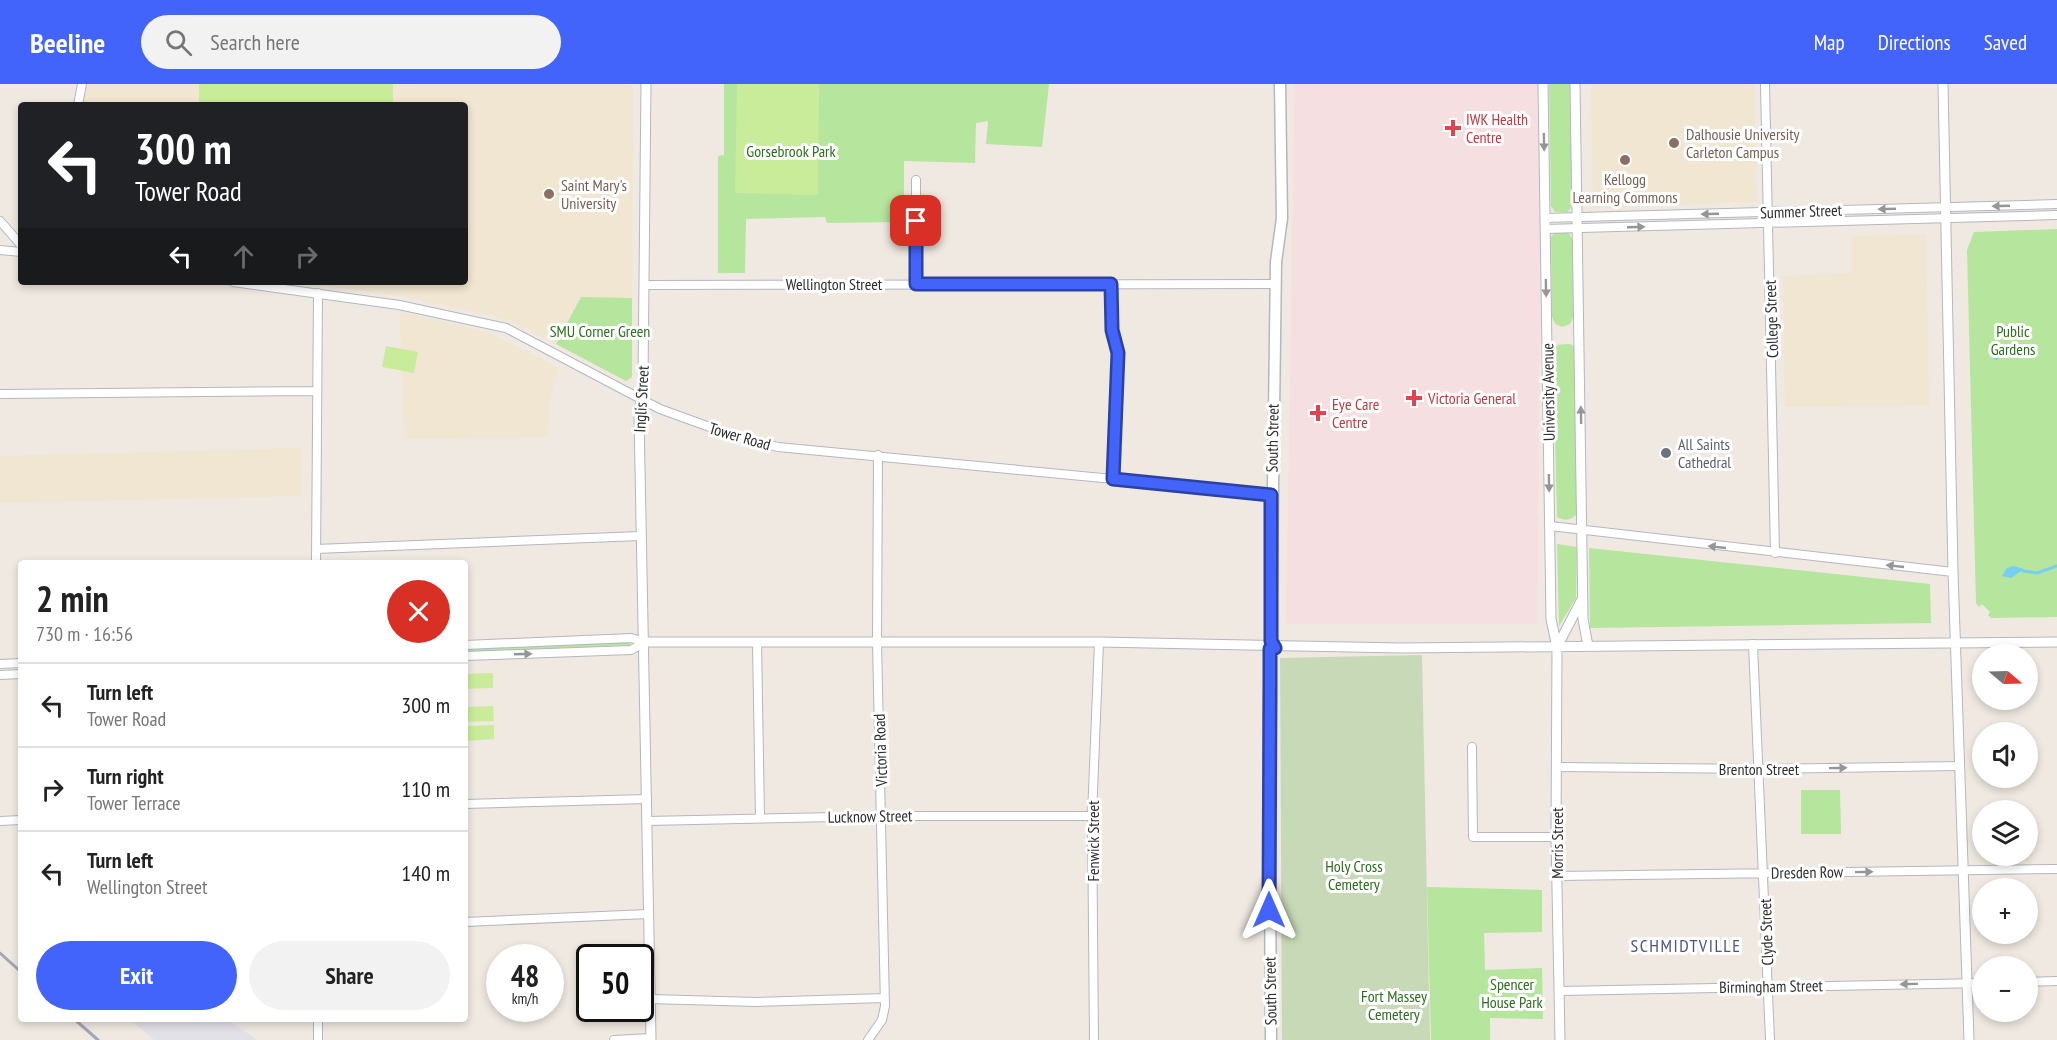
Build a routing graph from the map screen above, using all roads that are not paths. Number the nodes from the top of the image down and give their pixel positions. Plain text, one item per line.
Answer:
1 (82, 84) edge
2 (646, 84) edge
3 (1280, 84) edge
4 (1543, 84) edge
5 (1575, 84) edge
6 (1765, 84) edge
7 (1943, 84) edge
8 (79, 102) edge
9 (916, 180) dead end
10 (2057, 204) edge
11 (1946, 207) junction
12 (1768, 212) junction
13 (2057, 215) edge
14 (1577, 217) junction
15 (1545, 218) junction
16 (1946, 218) junction
17 (0, 221) edge
18 (1768, 223) junction
19 (1578, 228) junction
20 (1545, 229) junction
21 (18, 242) edge
22 (0, 250) edge
23 (18, 252) edge
24 (916, 284) junction
25 (1111, 284) junction
26 (1276, 284) junction
27 (256, 285) edge
28 (645, 285) junction
29 (318, 293) junction
30 (317, 392) junction
31 (0, 394) edge
32 (641, 400) junction
33 (878, 455) junction
34 (1113, 479) junction
35 (1271, 495) junction
36 (1550, 526) junction
37 (1583, 530) junction
38 (640, 536) junction
39 (316, 549) junction
40 (1775, 553) junction
41 (316, 560) edge
42 (1953, 572) junction
43 (1582, 599) junction
44 (645, 642) junction
45 (757, 642) junction
46 (877, 642) junction
47 (1100, 642) junction
48 (1956, 642) junction
49 (2057, 642) edge
50 (1754, 644) junction
51 (468, 645) edge
52 (1557, 646) junction
53 (1588, 646) junction
54 (1275, 648) junction
55 (468, 656) edge
56 (18, 663) edge
57 (0, 664) edge
58 (18, 674) edge
59 (0, 675) edge
60 (1472, 747) dead end
61 (1960, 766) junction
62 (1557, 767) junction
63 (1758, 770) junction
64 (647, 799) junction
65 (468, 804) edge
66 (882, 816) junction
67 (1092, 816) junction
68 (760, 818) junction
69 (18, 820) edge
70 (0, 821) edge
71 (648, 821) junction
72 (1556, 837) junction
73 (2057, 869) edge
74 (1964, 870) junction
75 (1764, 873) junction
76 (1557, 876) junction
77 (648, 914) junction
78 (468, 922) edge
79 (649, 944) edge
80 (2057, 981) edge
81 (2038, 982) edge
82 (1968, 983) junction
83 (1972, 983) edge
84 (1768, 986) junction
85 (1560, 991) junction
86 (885, 998) junction
87 (654, 999) edge
88 (318, 1022) edge
89 (651, 1022) edge
90 (651, 1039) edge
91 (318, 1040) edge
92 (614, 1040) edge
93 (868, 1040) edge
94 (1094, 1040) edge
95 (1271, 1040) edge
96 (1560, 1040) edge
97 (1770, 1040) edge
98 (1969, 1040) edge

1 - 8 street
2 - 28 street, Inglis Street
3 - 26 main road, South Street
4 -> 15 street, University Avenue
5 - 14 street, University Avenue
6 - 12 street, College Street
7 - 11 street
9 - 24 street
10 -> 11 street, Summer Street
11 -> 12 street, Summer Street
11 - 16 street
12 -> 14 street, Summer Street
12 - 18 street, College Street
13 - 16 street, Summer Street
14 - 15 street, Summer Street
14 - 19 street, University Avenue
15 - 20 street, University Avenue
16 - 18 street, Summer Street
16 - 42 street
17 - 21 street
19 -> 18 street, Summer Street
18 - 40 street, College Street
19 - 20 street, Summer Street
37 -> 19 street, University Avenue
20 -> 36 street, University Avenue
22 - 23 street
24 - 25 street, Wellington Street
24 - 28 street, Wellington Street
25 - 26 street, Wellington Street
25 - 34 street
26 - 35 main road, South Street
27 - 29 street, Tower Road
28 - 32 street, Inglis Street
29 - 30 street
29 - 32 street, Tower Road
30 - 31 street
30 - 39 street
32 - 33 street, Tower Road
32 - 38 street, Inglis Street
33 - 34 street, Tower Road
33 - 46 street, Victoria Road
34 - 35 street, Tower Road
35 - 54 main road, South Street
36 - 37 street
36 - 52 street, University Avenue
40 -> 37 street
37 - 43 street, University Avenue
38 - 39 street
38 - 44 street, Inglis Street
39 - 41 street
42 -> 40 street
42 - 48 street
43 - 52 street, University Avenue
43 - 53 street, University Avenue
44 - 45 street
44 - 51 street
55 -> 44 street
44 - 64 street, Inglis Street
45 - 46 street
45 - 68 street
46 - 47 street
46 - 66 street, Victoria Road
47 - 54 street
47 - 67 street, Fenwick Street
48 - 49 street
48 - 50 street
48 - 61 street
50 - 53 street
50 - 63 street, Clyde Street
52 - 53 street
52 - 54 street
52 - 62 street, Morris Street
54 - 95 main road, South Street
56 - 57 street
58 - 59 street
60 - 72 street
63 -> 61 street, Brenton Street
61 - 74 street
62 - 63 street, Brenton Street
62 - 72 street, Morris Street
63 - 75 street, Clyde Street
64 - 65 street
64 - 71 street, Inglis Street
66 - 67 street, Lucknow Street
66 - 68 street, Lucknow Street
66 - 86 street, Victoria Road
67 - 94 street, Fenwick Street
68 - 71 street, Lucknow Street
69 - 70 street
71 - 77 street, Inglis Street
72 - 76 street, Morris Street
73 - 74 street, Dresden Row
75 -> 74 street, Dresden Row
74 - 82 street
75 - 76 street, Dresden Row
75 - 84 street, Clyde Street
76 - 85 street, Morris Street
77 - 78 street
77 - 79 street, Inglis Street
80 - 81 street
82 - 83 street, Birmingham Street
82 -> 84 street, Birmingham Street
82 - 98 street
84 - 85 street, Birmingham Street
84 - 97 street, Clyde Street
85 - 96 street, Morris Street
86 - 87 street
86 - 93 street, Victoria Road
88 - 91 street
89 - 90 street, Inglis Street
90 - 92 street

